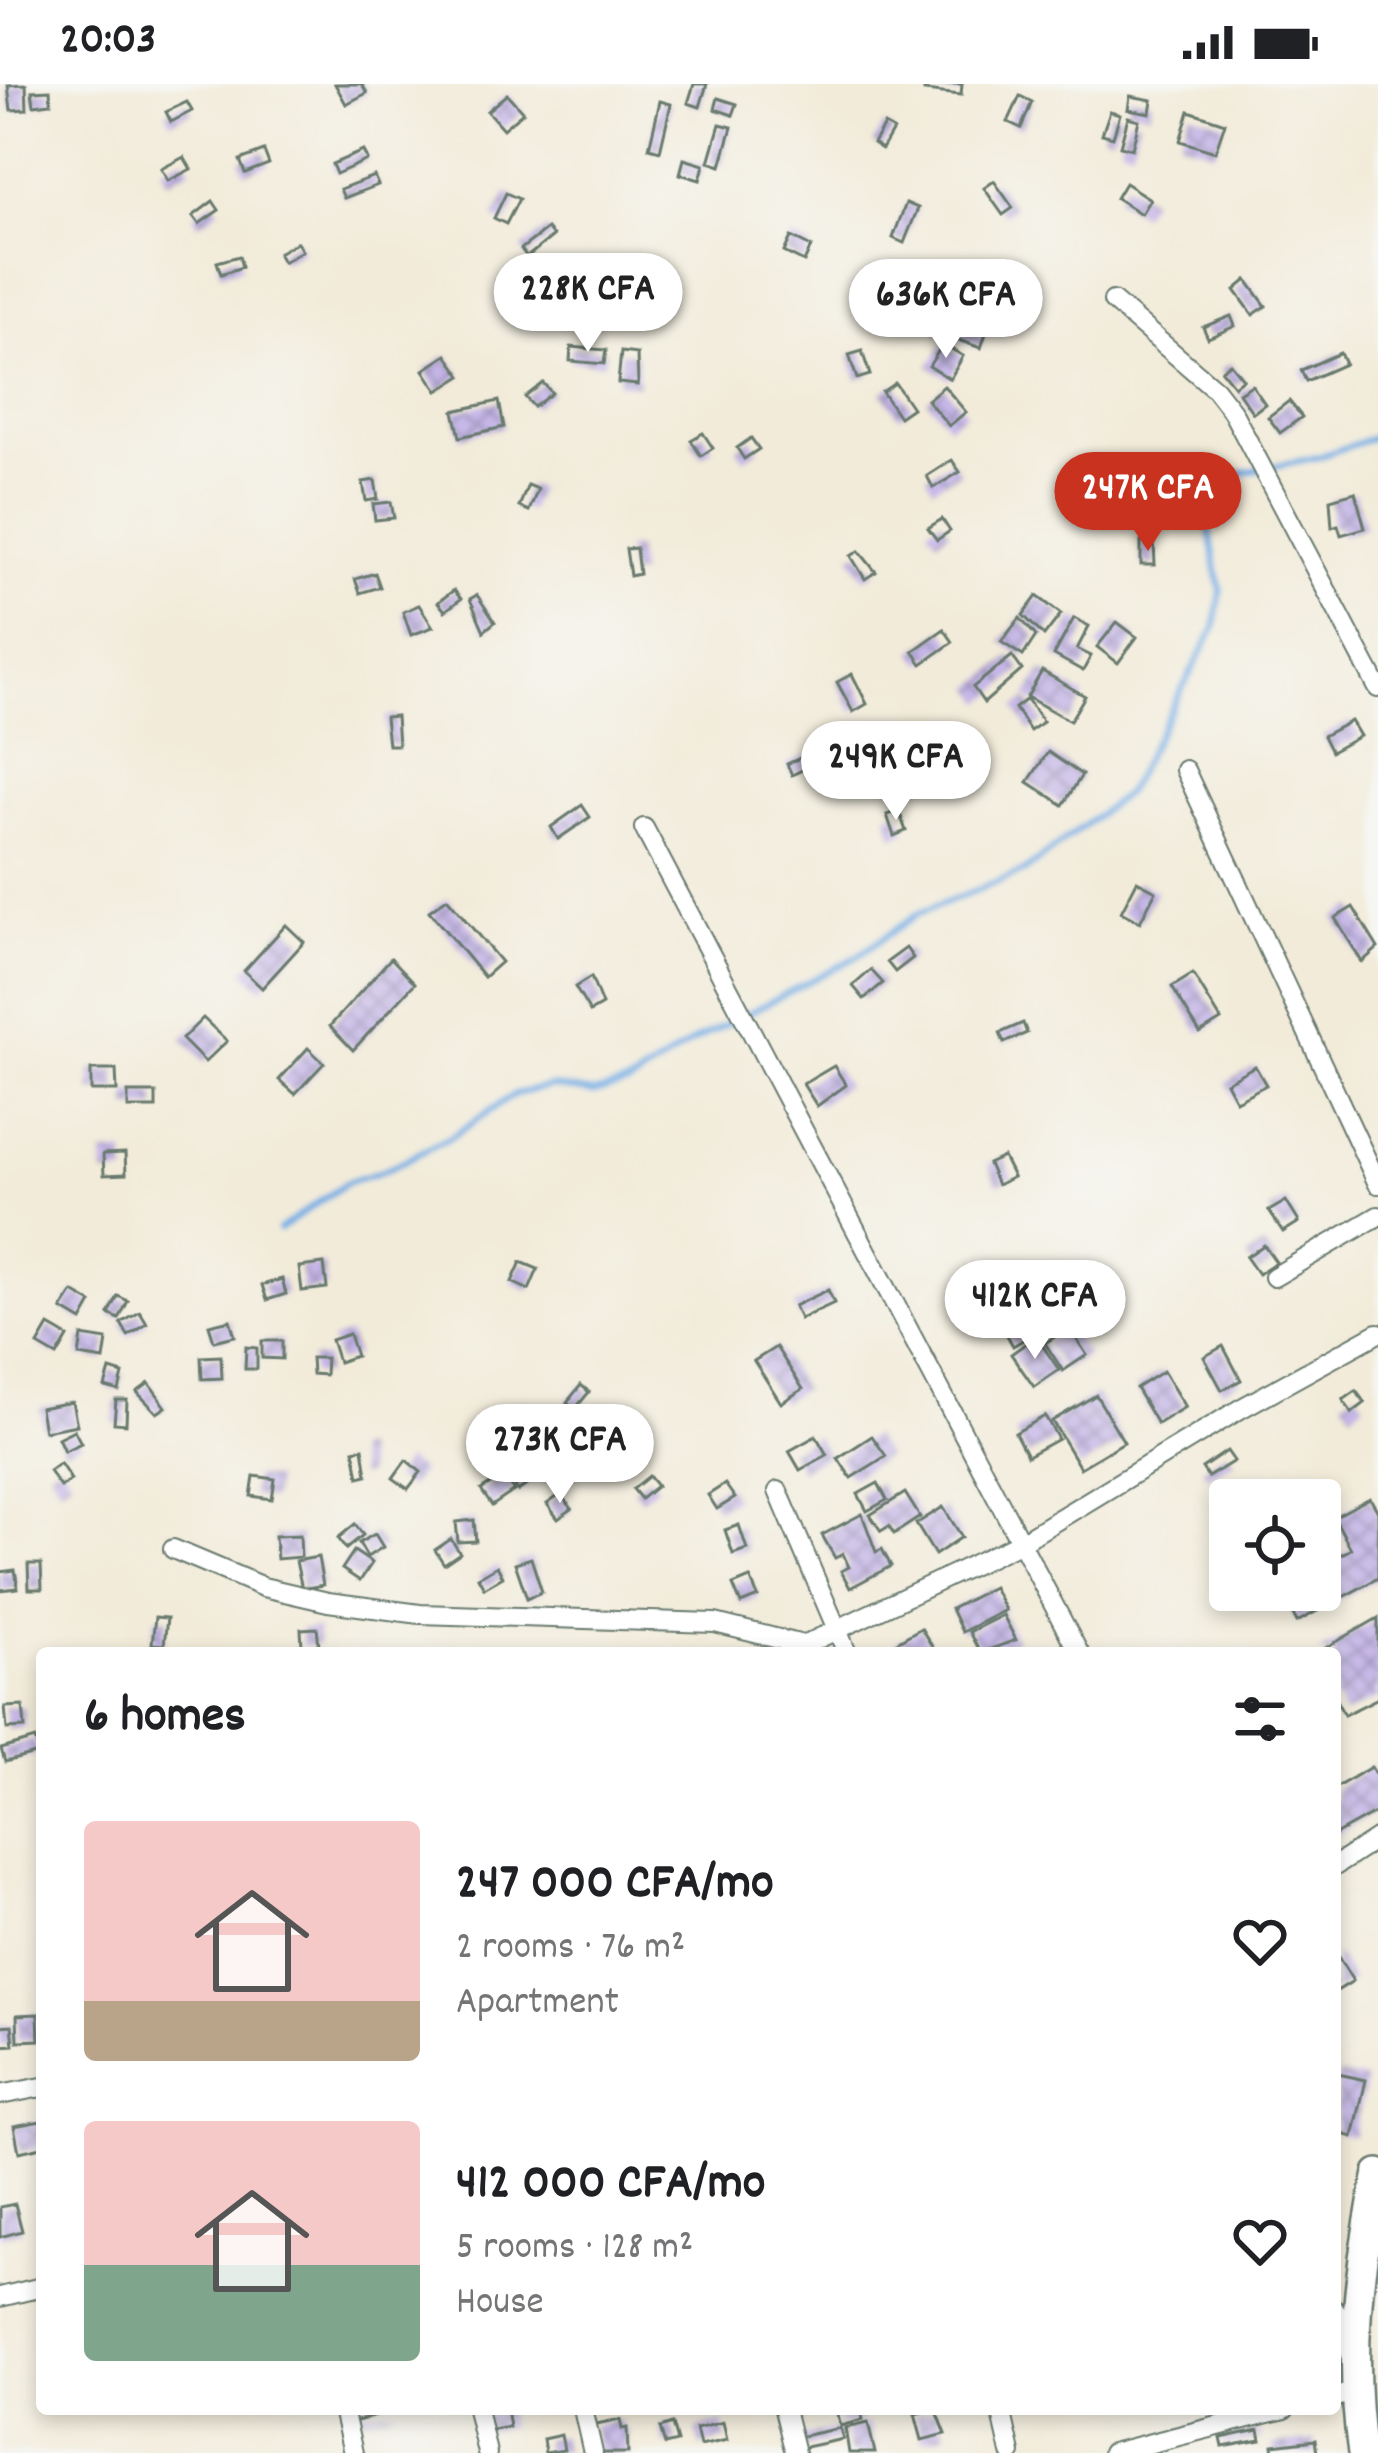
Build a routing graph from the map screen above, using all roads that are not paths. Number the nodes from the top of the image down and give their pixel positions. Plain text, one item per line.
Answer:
1 (1114, 301) dead end
2 (1378, 688) edge
3 (1186, 770) dead end
4 (644, 828) dead end
5 (1378, 1184) edge
6 (1378, 1216) edge
7 (1274, 1277) dead end
8 (1378, 1333) edge
9 (778, 1491) dead end
10 (1022, 1542) junction
11 (173, 1549) dead end
12 (837, 1630) junction
13 (790, 1647) edge
14 (800, 1647) edge
15 (845, 1647) edge
16 (1076, 1647) edge
17 (1378, 1838) edge
18 (1341, 1862) edge
19 (36, 2088) edge
20 (0, 2095) edge
21 (1378, 2173) edge
22 (36, 2288) edge
23 (0, 2297) edge
24 (1341, 2330) edge
25 (1354, 2376) edge
26 (344, 2415) edge
27 (478, 2415) edge
28 (584, 2415) edge
29 (786, 2415) edge
30 (1002, 2415) edge
31 (1268, 2415) edge
32 (1189, 2443) edge
33 (352, 2453) edge
34 (487, 2453) edge
35 (593, 2453) edge
36 (795, 2453) edge
37 (1011, 2453) edge
38 (1112, 2453) edge
39 (1362, 2453) edge

1 - 2 street
3 - 5 street
4 - 10 street
6 - 7 street
8 - 10 street
9 - 12 street
10 - 12 street
10 - 16 street
11 - 13 street
12 - 14 street
12 - 15 street
17 - 18 street
19 - 20 street
21 - 25 street
22 - 23 street
24 - 25 street
25 - 39 street
26 - 33 street
27 - 34 street
28 - 35 street
29 - 36 street
30 - 37 street
31 - 32 street
32 - 38 street

